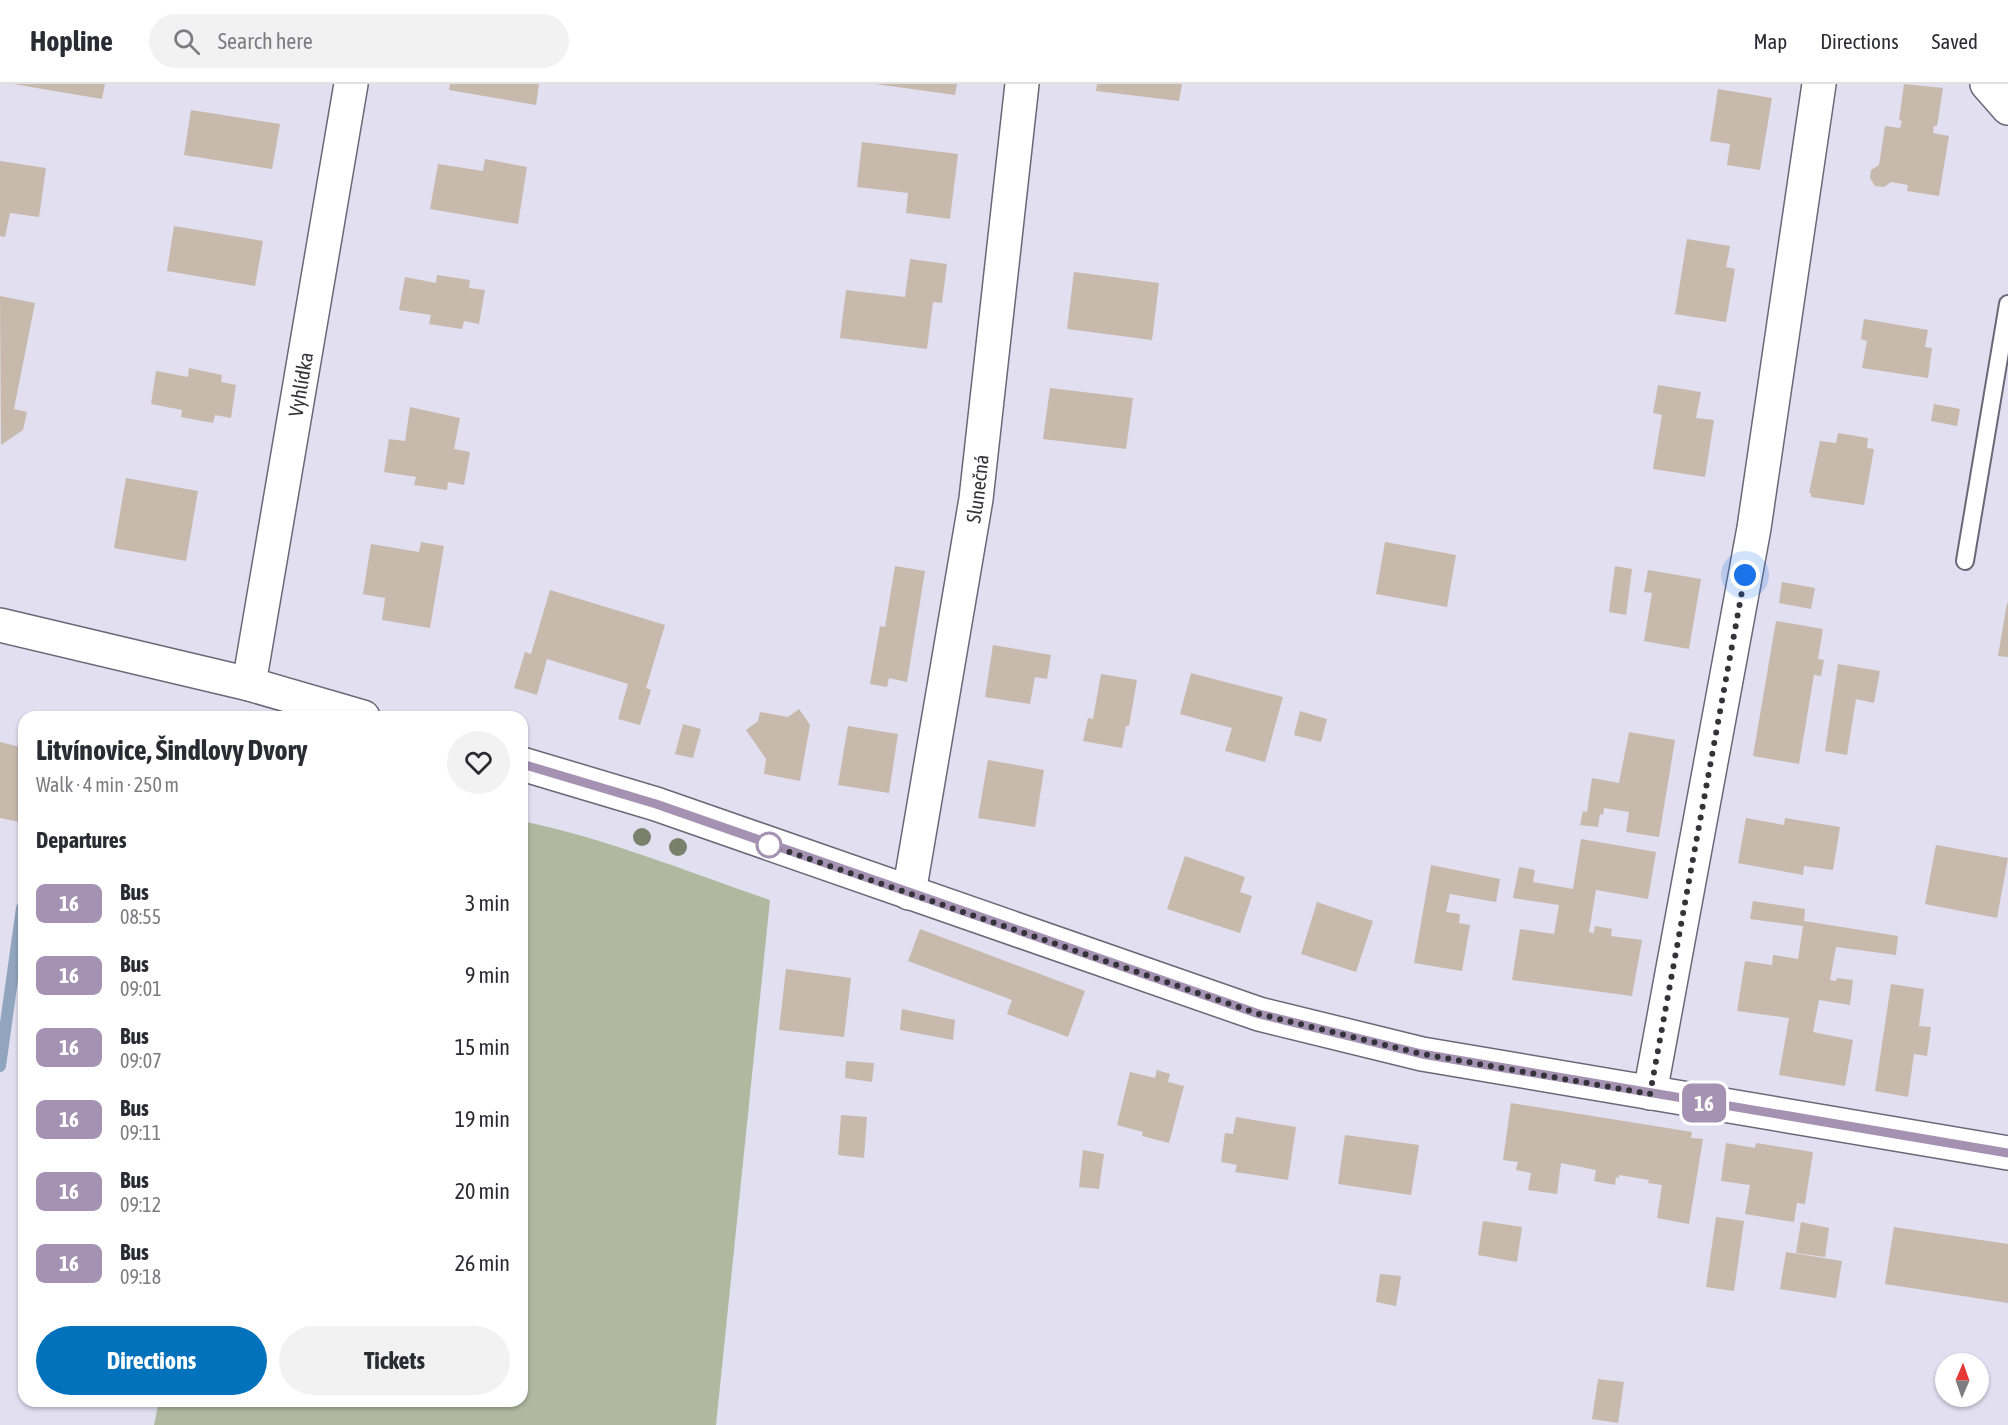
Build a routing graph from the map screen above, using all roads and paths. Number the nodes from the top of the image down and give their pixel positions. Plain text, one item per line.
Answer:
1 (351, 84) edge
2 (1023, 84) edge
3 (1819, 84) edge
4 (1987, 84) edge
5 (2008, 108) edge
6 (2008, 304) edge
7 (1965, 561) dead end
8 (0, 625) edge
9 (249, 684) junction
10 (342, 711) edge
11 (528, 766) edge
12 (909, 892) junction
13 (1650, 1094) junction
14 (2008, 1153) edge

1 - 9 street, Vyhlídka
2 - 12 street, Slunečná
3 - 13 street
4 - 5 street
6 - 7 lane
8 - 9 street
9 - 10 street
11 - 12 street
12 - 13 street
13 - 14 street

